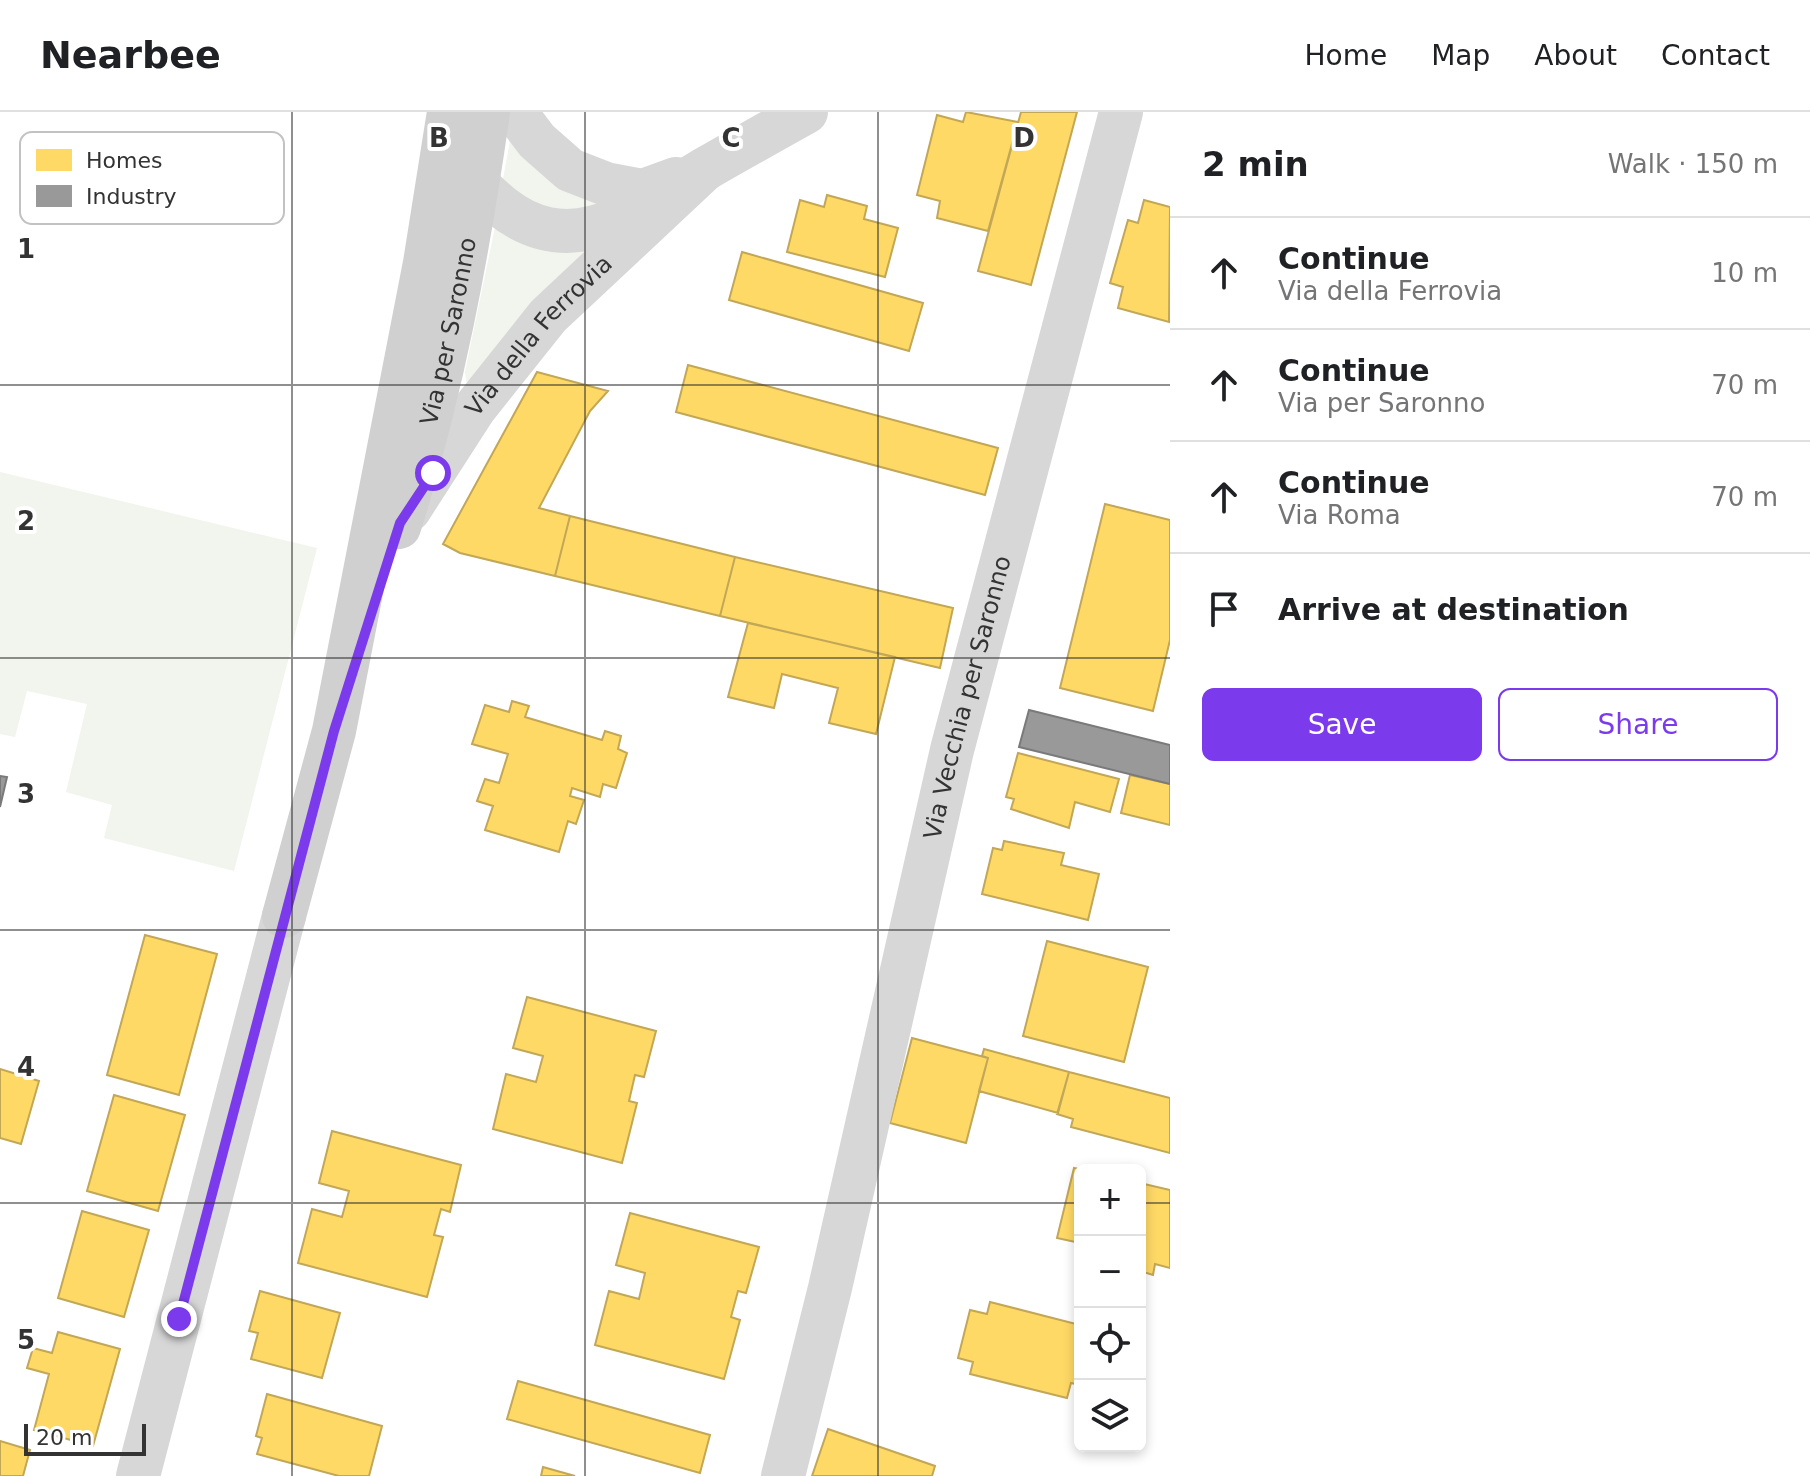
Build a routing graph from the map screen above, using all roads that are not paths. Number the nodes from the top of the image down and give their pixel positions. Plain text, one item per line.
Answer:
1 (488, 112) edge
2 (515, 112) edge
3 (806, 112) edge
4 (1121, 112) edge
5 (448, 121) edge
6 (705, 169) junction
7 (478, 184) junction
8 (400, 523) junction
9 (334, 731) junction
10 (138, 1476) edge
11 (783, 1476) edge

1 - 7 street, Via per Saronno
2 - 6 street, Via della Ferrovia
3 - 6 street, Via della Ferrovia
4 - 11 street, Via Vecchia per Saronno
5 - 7 street, Via della Ferrovia
5 - 9 street, Via per Saronno
6 - 7 street, Via della Ferrovia
6 - 8 street, Via della Ferrovia
7 - 8 street, Via per Saronno
8 - 9 street, Via per Saronno
9 - 10 street, Via per Saronno

